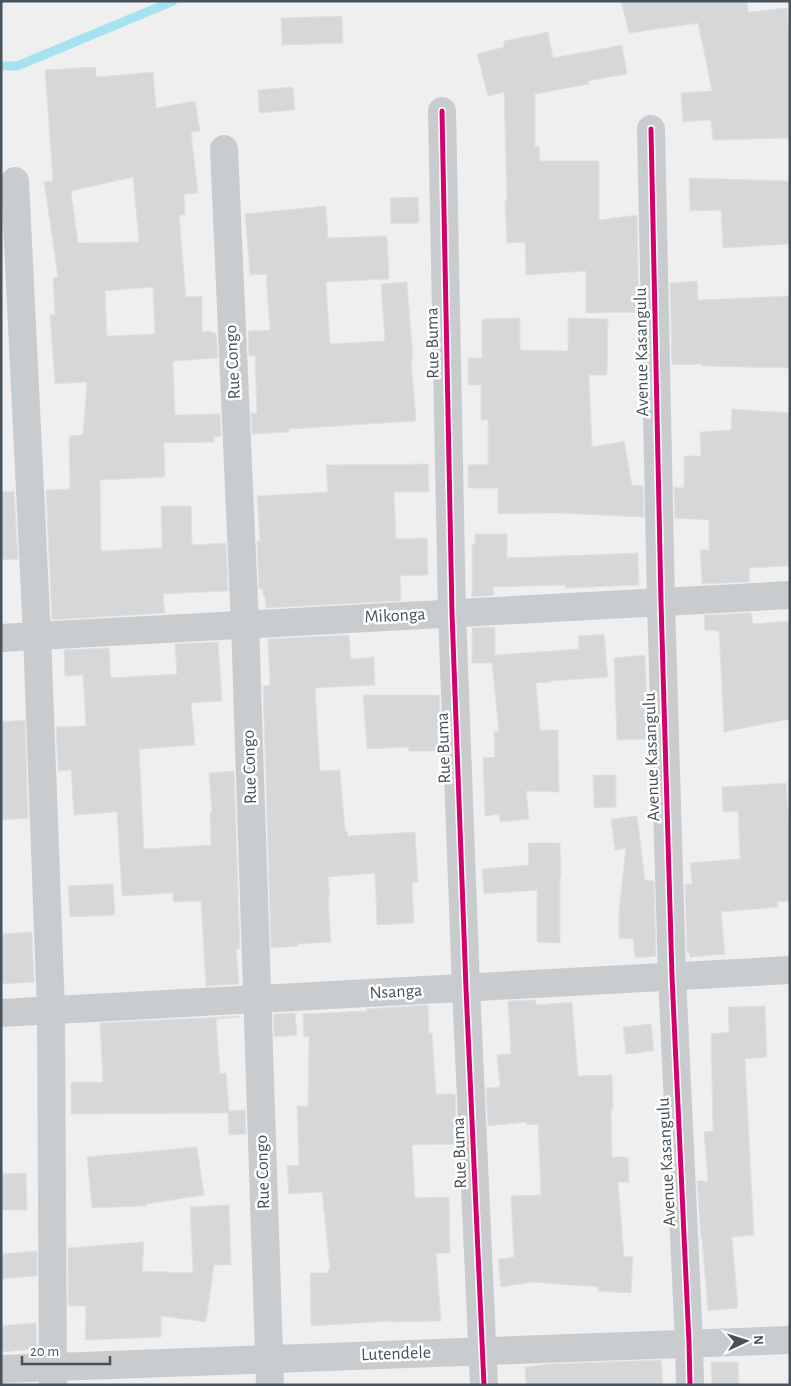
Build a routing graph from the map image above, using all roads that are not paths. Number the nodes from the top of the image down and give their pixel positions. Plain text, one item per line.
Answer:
1 (442, 111) dead end
2 (651, 129) dead end
3 (224, 149) dead end
4 (15, 182) dead end
5 (790, 595) edge
6 (661, 602) junction
7 (452, 613) junction
8 (245, 624) junction
9 (37, 635) junction
10 (1, 638) edge
11 (790, 970) edge
12 (672, 976) junction
13 (466, 988) junction
14 (258, 999) junction
15 (51, 1010) junction
16 (1, 1013) edge
17 (790, 1340) edge
18 (689, 1344) junction
19 (482, 1351) junction
20 (1, 1369) edge
21 (270, 1372) edge
22 (52, 1376) edge
23 (484, 1385) edge
24 (690, 1385) edge

1 - 7 street, Rue Buma
2 - 6 street, Avenue Kasangulu
3 - 8 street, Rue Congo
4 - 9 street
5 - 6 street, Mikonga
6 - 7 street, Mikonga
6 - 12 street, Avenue Kasangulu
7 - 8 street, Mikonga
7 - 13 street, Rue Buma
8 - 9 street, Mikonga
8 - 14 street, Rue Congo
9 - 10 street, Mikonga
9 - 15 street
11 - 12 street, Nsanga
12 - 13 street, Nsanga
12 - 18 street, Avenue Kasangulu
13 - 14 street, Nsanga
13 - 19 street, Rue Buma
14 - 15 street, Nsanga
14 - 21 street, Rue Congo
15 - 16 street, Nsanga
15 - 22 street
17 - 18 street, Lutendele
18 - 19 street, Lutendele
18 - 24 street, Avenue Kasangulu
19 - 21 street, Lutendele
19 - 23 street, Rue Buma
20 - 22 street, Lutendele
21 - 22 street, Lutendele

